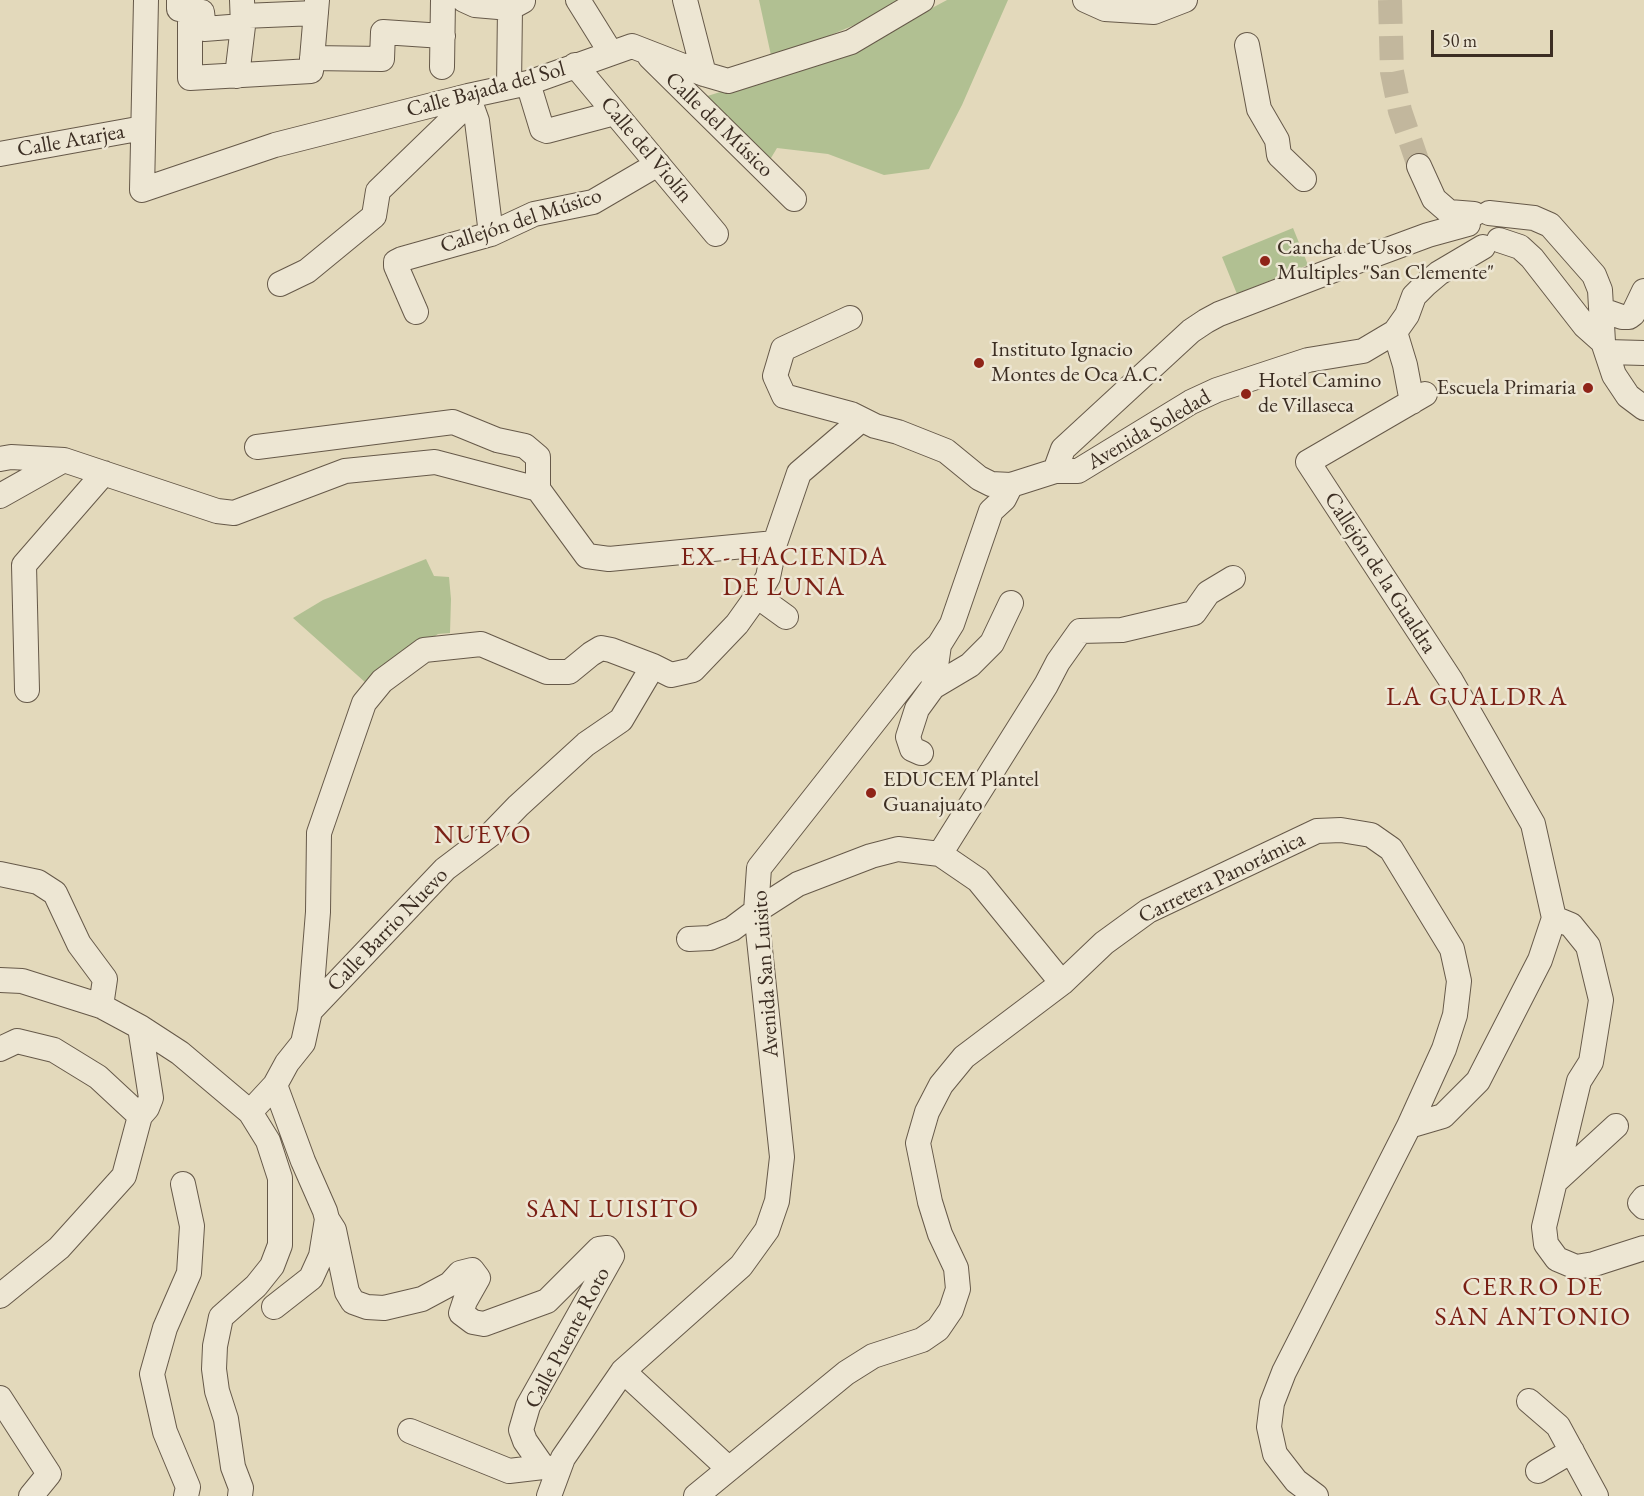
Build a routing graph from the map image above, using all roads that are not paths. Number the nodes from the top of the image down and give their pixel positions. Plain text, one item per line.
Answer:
1 (146, 0) edge
2 (443, 0) edge
3 (464, 0) edge
4 (578, 0) edge
5 (685, 0) edge
6 (922, 0) edge
7 (1085, 0) edge
8 (1185, 0) edge
9 (518, 4) edge
10 (184, 5) edge
11 (316, 7) edge
12 (243, 14) edge
13 (443, 36) junction
14 (1247, 45) dead end
15 (644, 51) junction
16 (611, 53) junction
17 (312, 65) junction
18 (575, 66) junction
19 (442, 67) dead end
20 (704, 74) junction
21 (237, 75) junction
22 (519, 85) junction
23 (469, 99) junction
24 (615, 113) junction
25 (143, 128) junction
26 (0, 154) edge
27 (658, 164) junction
28 (1419, 166) tunnel mouth
29 (1304, 179) dead end
30 (794, 199) dead end
31 (1477, 217) junction
32 (491, 234) junction
33 (717, 234) dead end
34 (1491, 243) junction
35 (279, 284) dead end
36 (1644, 291) edge
37 (1602, 310) junction
38 (416, 312) dead end
39 (850, 318) dead end
40 (1395, 332) junction
41 (1605, 347) junction
42 (1644, 353) edge
43 (1644, 408) edge
44 (861, 420) junction
45 (256, 447) dead end
46 (0, 459) edge
47 (64, 460) junction
48 (1055, 471) junction
49 (104, 473) junction
50 (1011, 485) junction
51 (538, 489) junction
52 (0, 496) edge
53 (775, 543) junction
54 (1233, 578) dead end
55 (757, 596) junction
56 (1011, 603) dead end
57 (786, 616) dead end
58 (939, 645) junction
59 (653, 666) junction
60 (933, 687) junction
61 (27, 690) dead end
62 (921, 753) dead end
63 (940, 854) junction
64 (0, 874) edge
65 (756, 911) junction
66 (1554, 918) junction
67 (689, 939) dead end
68 (0, 980) edge
69 (1062, 983) junction
70 (101, 1006) junction
71 (310, 1011) junction
72 (140, 1027) junction
73 (0, 1049) edge
74 (275, 1085) junction
75 (250, 1112) junction
76 (140, 1116) junction
77 (1409, 1126) junction
78 (1616, 1126) dead end
79 (1555, 1182) junction
80 (183, 1184) dead end
81 (1644, 1198) edge
82 (1644, 1208) edge
83 (327, 1219) junction
84 (1644, 1248) edge
85 (0, 1296) edge
86 (274, 1307) dead end
87 (623, 1371) junction
88 (0, 1398) edge
89 (1528, 1401) dead end
90 (410, 1431) dead end
91 (1572, 1451) junction
92 (551, 1468) junction
93 (729, 1469) junction
94 (1538, 1471) dead end
95 (31, 1496) edge
96 (186, 1496) edge
97 (240, 1496) edge
98 (549, 1496) edge
99 (696, 1496) edge
100 (1316, 1496) edge
101 (1596, 1496) edge

1 - 25 street
2 - 13 street
3 - 9 street
4 - 16 street
5 - 20 street
6 - 20 street, Calle Bajada del Sol
7 - 8 street
9 - 22 street
10 - 12 street
10 - 21 street
11 - 12 street
11 - 17 street
12 - 21 street
13 - 17 street
13 - 19 street
14 - 29 street
15 - 16 street, Calle Bajada del Sol
15 - 20 street, Calle Bajada del Sol
15 - 30 street, Calle del Músico
16 - 18 street, Calle Bajada del Sol
17 - 21 street
18 - 22 street, Calle Bajada del Sol
18 - 24 street, Calle del Violín
22 - 23 street, Calle Bajada del Sol
22 - 24 street
23 - 25 street, Calle Bajada del Sol
23 - 32 street
23 - 35 street
24 - 27 street, Calle del Violín
25 - 26 street, Calle Atarjea
27 - 32 street, Callejón del Músico
27 - 33 street, Calle del Violín
28 - 31 street
31 - 34 street
31 - 37 street
31 - 48 street
32 - 38 street, Callejón del Músico
34 - 40 street, Avenida Soledad
34 - 41 street
36 - 37 street
37 - 41 street
39 - 44 street
40 - 48 street, Avenida Soledad
40 - 66 street, Callejón de la Gualdra
41 - 42 street
41 - 43 street
44 - 50 street
44 - 53 street
45 - 51 street
46 - 47 street
47 - 49 street
47 - 52 street
48 - 50 street
49 - 51 street
49 - 61 street
50 - 58 street, Avenida San Luisito
51 - 53 street
53 - 55 street
54 - 63 street
55 - 57 street
55 - 59 street
56 - 60 street
58 - 60 street
58 - 65 street, Avenida San Luisito
59 - 71 street, Calle Barrio Nuevo
59 - 71 street
60 - 62 street
63 - 65 street
63 - 69 street
64 - 70 street
65 - 67 street
65 - 87 street, Avenida San Luisito
66 - 77 street
66 - 79 street
68 - 70 street
69 - 77 street, Carretera Panorámica
69 - 93 street, Carretera Panorámica
70 - 72 street
71 - 74 street, Calle Barrio Nuevo
72 - 75 street
72 - 76 street
73 - 76 street
74 - 75 street, Calle Barrio Nuevo
74 - 83 street
75 - 97 street
76 - 85 street
77 - 100 street, Carretera Panorámica
78 - 79 street
79 - 84 street
80 - 96 street
81 - 82 street
83 - 86 street
83 - 92 street, Calle Puente Roto
87 - 92 street, Avenida San Luisito
87 - 93 street
88 - 95 street
89 - 91 street
90 - 92 street
91 - 94 street
91 - 101 street
92 - 98 street, Avenida San Luisito
93 - 99 street, Carretera Panorámica

